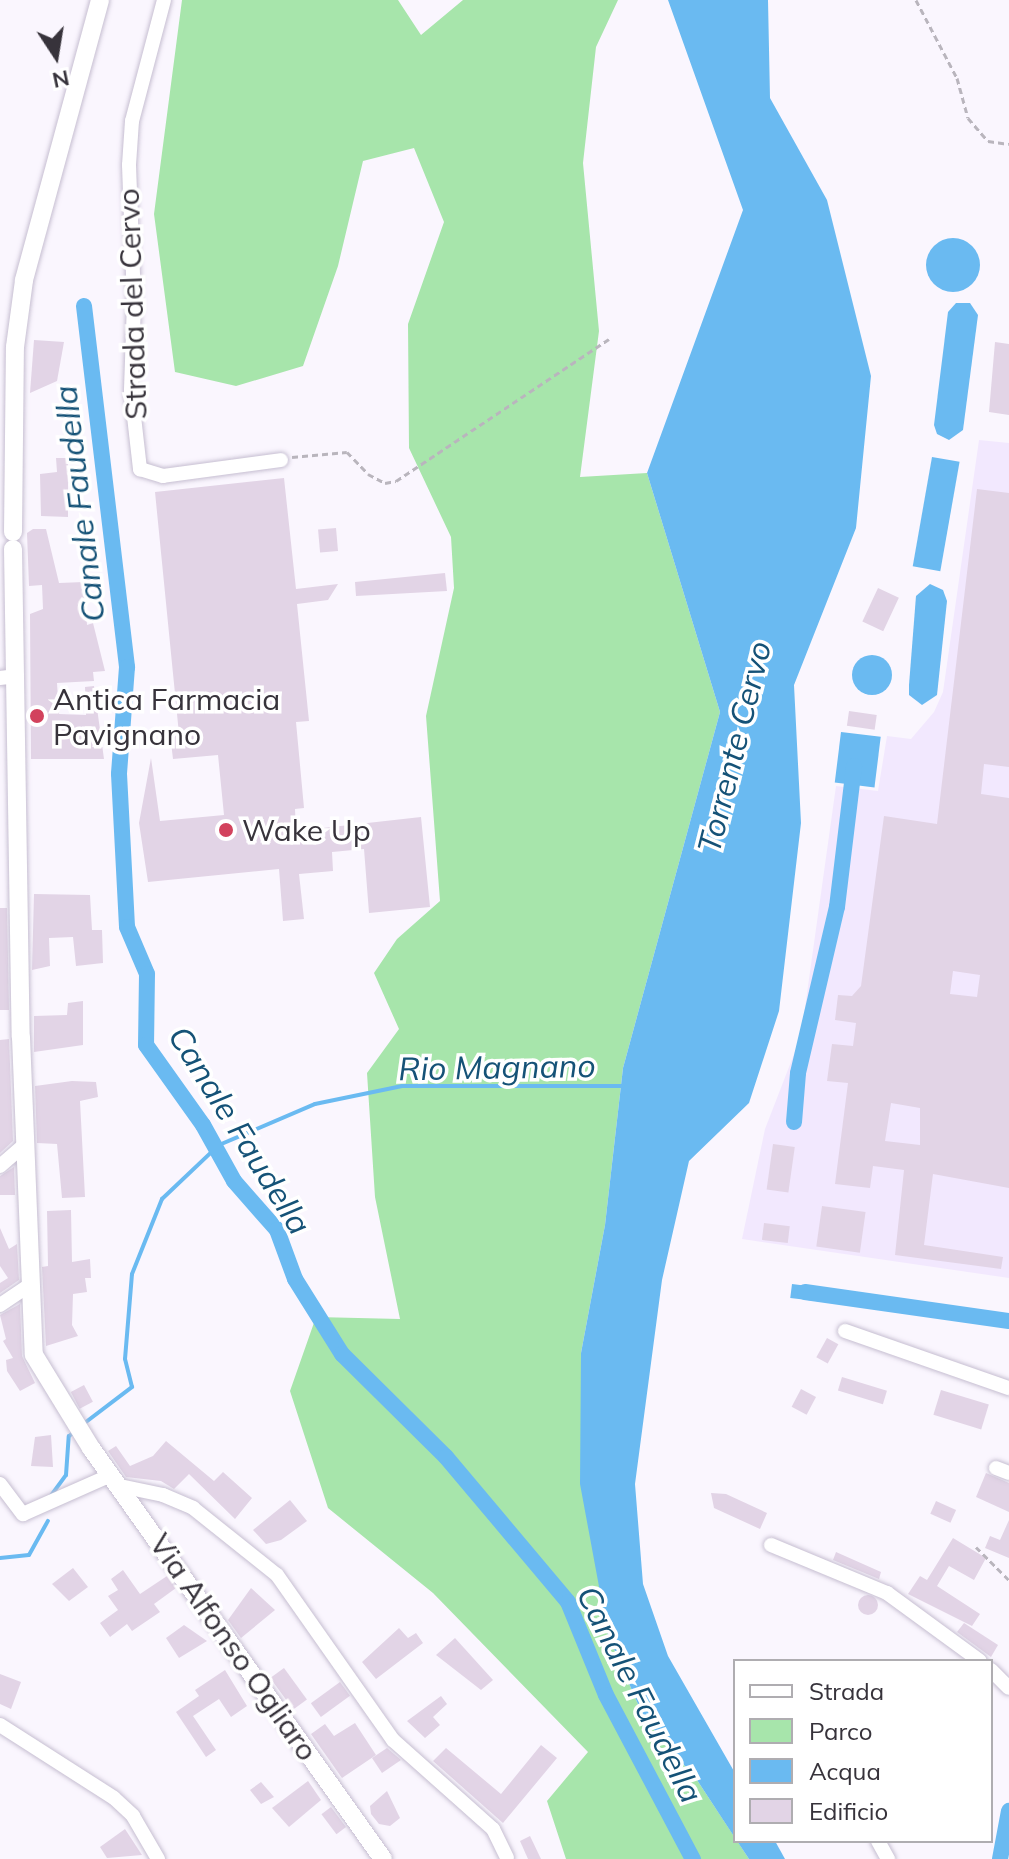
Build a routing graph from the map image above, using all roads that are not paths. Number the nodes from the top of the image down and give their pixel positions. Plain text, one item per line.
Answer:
1 (100, 0) edge
2 (164, 0) edge
3 (281, 460) road end
4 (7, 543) edge
5 (8, 677) edge
6 (24, 1145) junction
7 (0, 1166) edge
8 (28, 1286) junction
9 (0, 1305) edge
10 (845, 1331) dead end
11 (1009, 1388) edge
12 (115, 1481) junction
13 (0, 1484) edge
14 (771, 1545) dead end
15 (977, 1659) edge
16 (993, 1672) edge
17 (1009, 1688) edge
18 (0, 1725) edge
19 (507, 1858) edge
20 (158, 1859) edge
21 (383, 1859) edge

1 - 4 main road
2 - 3 street, Strada del Cervo
4 - 5 main road
5 - 6 main road
6 - 7 street
6 - 8 main road
8 - 9 street
8 - 12 main road, Via Alfonso Ogliaro
10 - 11 street
12 - 13 street
12 - 19 street
12 - 21 main road, Via Alfonso Ogliaro
14 - 15 street
16 - 17 street
18 - 20 street

